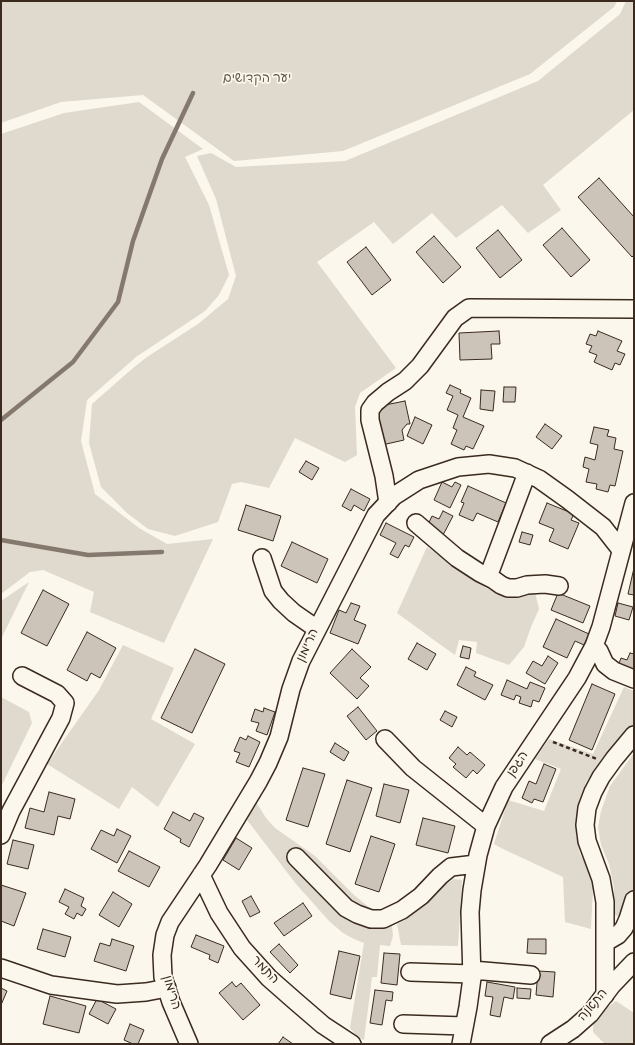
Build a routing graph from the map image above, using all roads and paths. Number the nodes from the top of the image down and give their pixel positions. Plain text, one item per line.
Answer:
1 (634, 309) edge
2 (527, 474) junction
3 (388, 502) junction
4 (634, 502) edge
5 (416, 523) dead end
6 (621, 550) junction
7 (262, 558) dead end
8 (488, 577) junction
9 (559, 586) dead end
10 (317, 629) junction
11 (594, 646) junction
12 (22, 676) dead end
13 (634, 679) edge
14 (634, 735) edge
15 (538, 736) junction
16 (385, 739) dead end
17 (610, 764) junction
18 (486, 826) junction
19 (1, 835) edge
20 (296, 857) dead end
21 (476, 864) junction
22 (201, 875) junction
23 (634, 900) edge
24 (606, 942) junction
25 (634, 962) edge
26 (1, 968) edge
27 (410, 972) dead end
28 (472, 972) junction
29 (531, 975) dead end
30 (167, 988) junction
31 (605, 995) junction
32 (403, 1024) dead end
33 (464, 1026) junction
34 (189, 1044) edge
35 (352, 1044) edge
36 (461, 1044) edge
37 (550, 1044) edge

1 - 3 street
2 - 3 street, הרימון
2 - 6 street, הרימון
2 - 8 street
3 - 10 street, הרימון
4 - 6 street, הגפן
5 - 8 street
6 - 11 street, הגפן
7 - 10 street
8 - 9 street
10 - 22 street, הרימון
11 - 13 street
11 - 15 street, הגפן
12 - 19 street
14 - 17 street
15 - 17 path
15 - 18 street, הגפן
16 - 18 street
17 - 24 street
18 - 21 street, הגפן
20 - 21 street
21 - 28 street, הגפן
22 - 30 street, הרימון
22 - 35 street, התמר
23 - 24 street
24 - 31 street
25 - 31 street, התאנה
26 - 30 street
27 - 28 street
28 - 29 street
28 - 33 street, הגפן
30 - 34 street, הרימון
31 - 37 street, התאנה
32 - 33 street
33 - 36 street, הגפן

